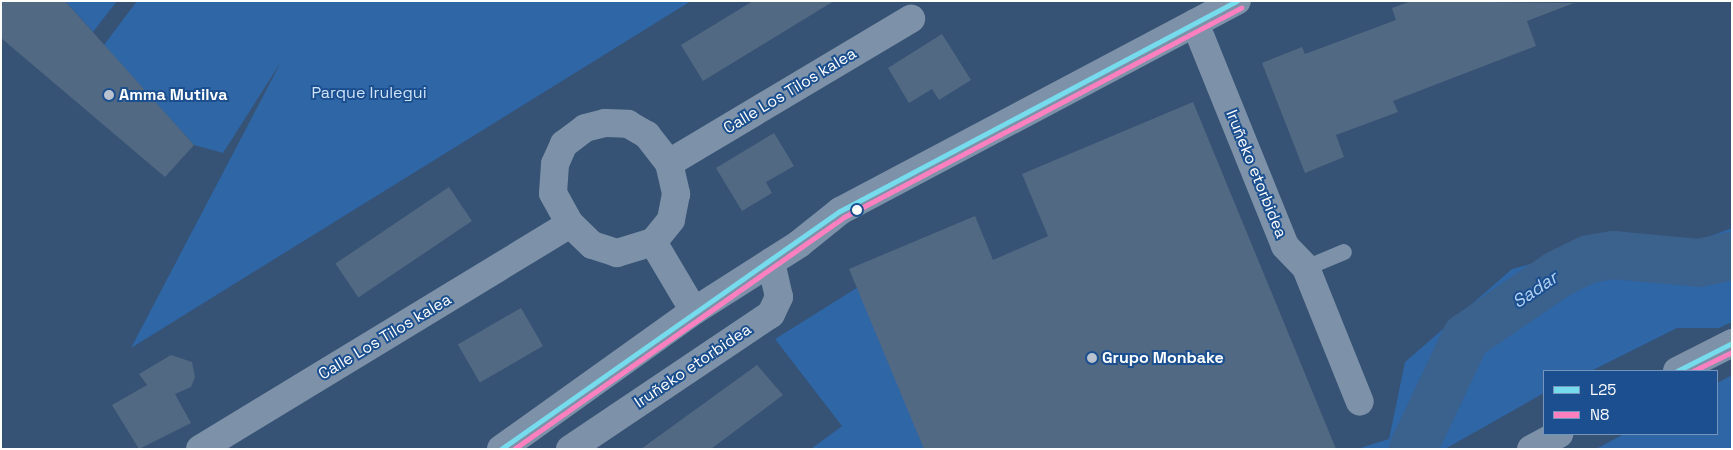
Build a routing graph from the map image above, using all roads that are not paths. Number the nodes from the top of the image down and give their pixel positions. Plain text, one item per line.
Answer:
1 (1237, 1) edge
2 (912, 19) dead end
3 (1195, 23) junction
4 (669, 163) junction
5 (570, 224) junction
6 (653, 242) junction
7 (1344, 252) dead end
8 (771, 262) junction
9 (1306, 268) junction
10 (694, 311) junction
11 (1732, 342) edge
12 (1679, 370) edge
13 (1360, 402) dead end
14 (1557, 435) edge
15 (200, 449) edge
16 (501, 449) edge
17 (570, 449) edge
18 (1531, 449) edge

1 - 3 street
2 - 4 street, Calle Los Tilos kalea
3 - 8 street
3 - 9 street, Iruñeko etorbidea
4 - 5 street
4 - 6 street
5 - 6 street
5 - 15 street, Calle Los Tilos kalea
6 - 10 street
7 - 9 lane
8 - 10 street
8 - 17 street, Iruñeko etorbidea
9 - 13 street, Iruñeko etorbidea
10 - 16 street
11 - 12 street
14 - 18 street

